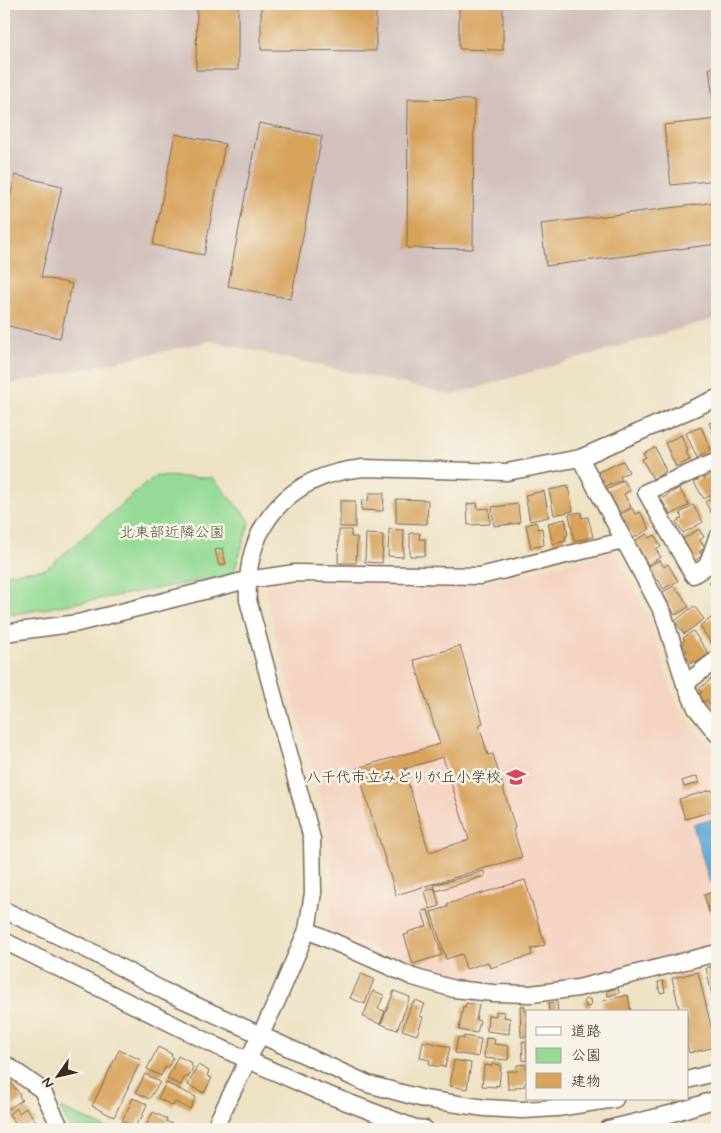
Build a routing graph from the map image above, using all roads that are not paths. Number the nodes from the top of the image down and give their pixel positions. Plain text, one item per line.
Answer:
1 (717, 398) edge
2 (580, 458) junction
3 (717, 460) edge
4 (717, 538) edge
5 (623, 540) junction
6 (247, 580) junction
7 (4, 634) edge
8 (717, 658) edge
9 (685, 684) junction
10 (717, 734) edge
11 (4, 910) edge
12 (307, 930) junction
13 (4, 941) edge
14 (717, 953) edge
15 (260, 1035) junction
16 (248, 1059) junction
17 (4, 1063) edge
18 (717, 1072) edge
19 (688, 1080) edge
20 (717, 1099) edge
21 (608, 1100) edge
22 (61, 1129) edge
23 (214, 1129) edge
24 (425, 1129) edge
25 (608, 1129) edge

1 - 2 street
2 - 5 street
2 - 6 street
3 - 4 street
5 - 6 street
5 - 9 street
6 - 7 street
6 - 12 street
8 - 9 street
9 - 10 street
11 - 15 street
12 - 14 street
12 - 15 street
13 - 16 street
15 - 16 street
15 - 21 street
16 - 23 street
16 - 24 street
17 - 22 street
18 - 19 street
20 - 25 street

